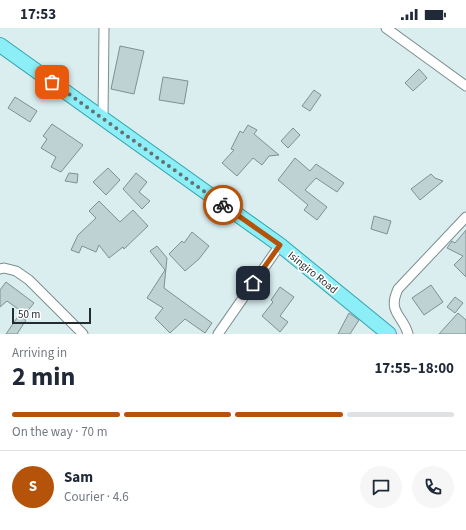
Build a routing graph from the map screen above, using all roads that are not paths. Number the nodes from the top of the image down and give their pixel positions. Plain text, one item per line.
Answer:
1 (104, 28) edge
2 (386, 28) edge
3 (0, 45) edge
4 (466, 86) edge
5 (103, 119) junction
6 (466, 217) edge
7 (280, 245) junction
8 (0, 269) edge
9 (83, 334) edge
10 (218, 334) edge
11 (389, 334) edge
12 (408, 334) edge

1 - 5 street
2 - 4 street
3 - 5 main road, Isingiro Road
5 - 7 main road, Isingiro Road
6 - 12 street
7 - 10 street
7 - 11 main road, Isingiro Road
8 - 9 street

